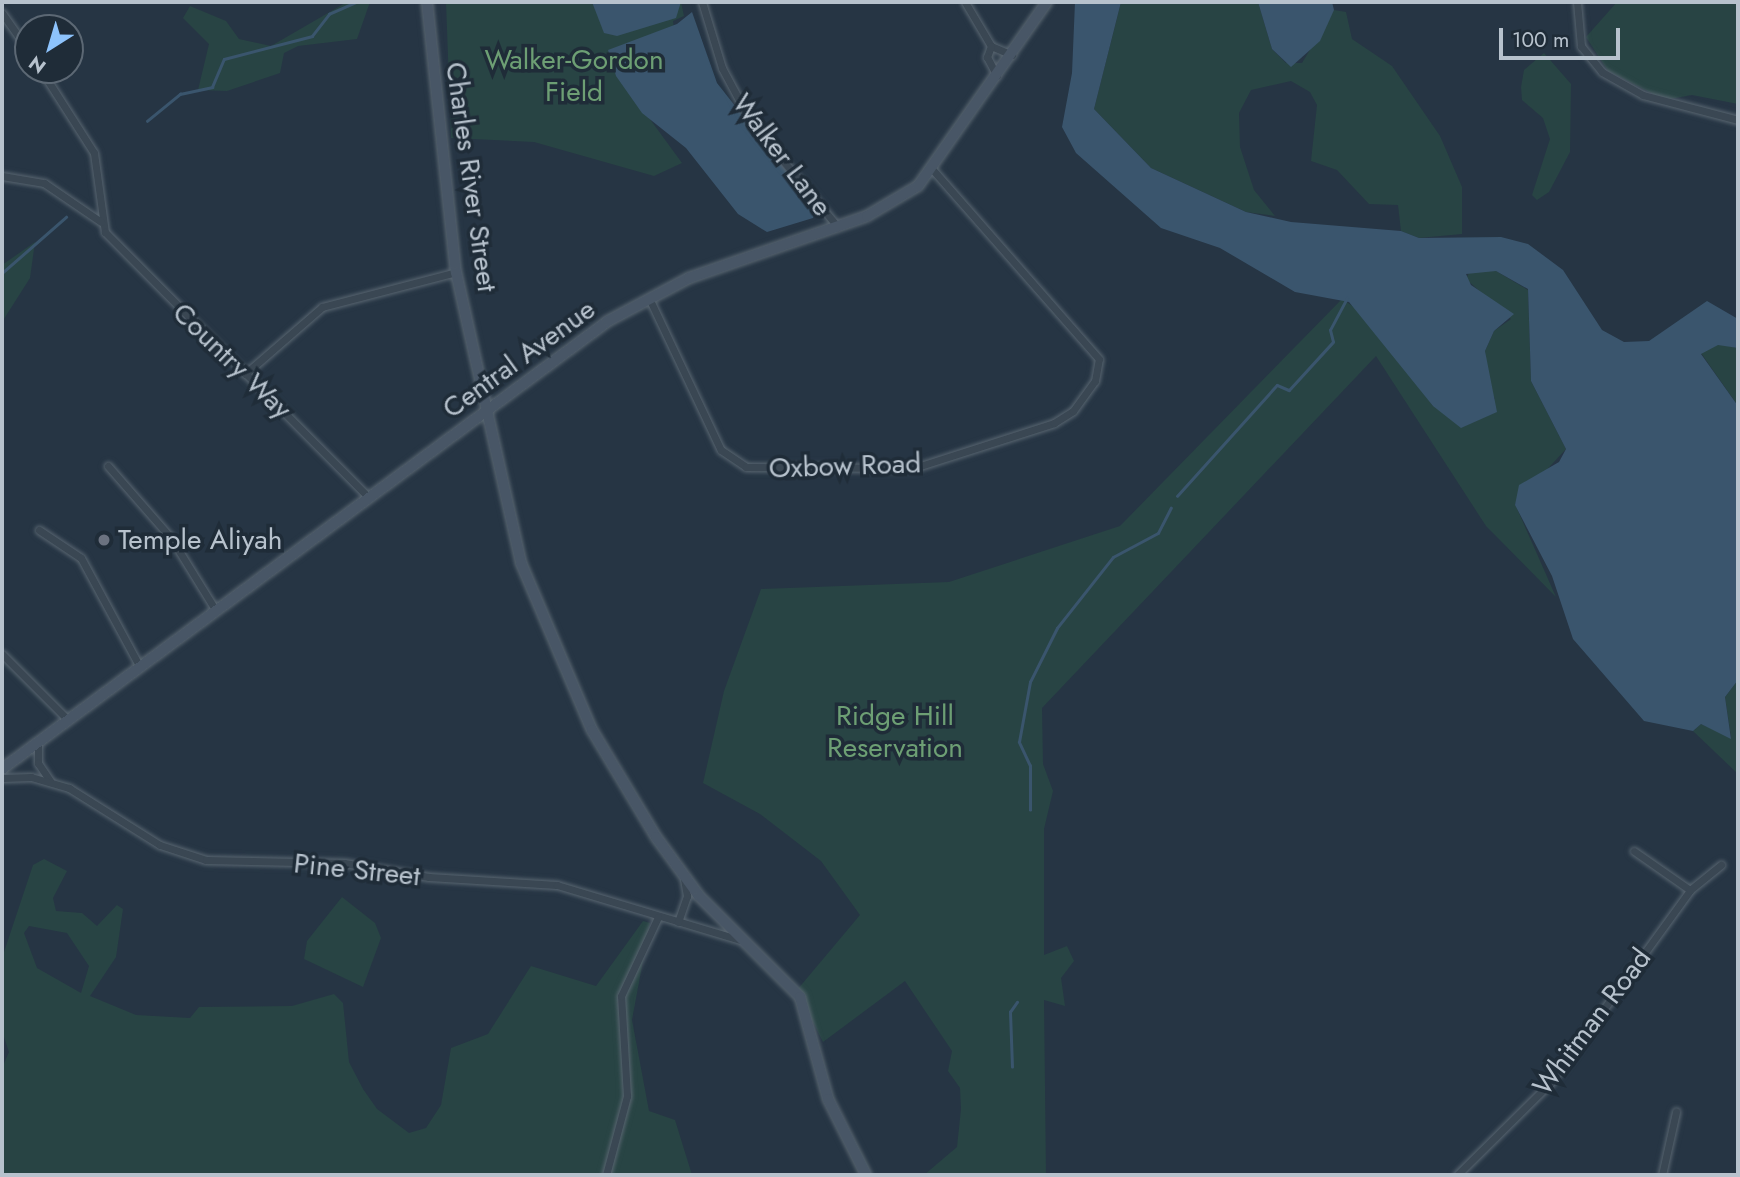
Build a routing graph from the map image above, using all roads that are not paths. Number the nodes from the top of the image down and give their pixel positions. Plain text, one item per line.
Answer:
1 (427, 2) edge
2 (702, 2) edge
3 (965, 2) edge
4 (1047, 2) edge
5 (1577, 2) edge
6 (2, 13) edge
7 (14, 30) edge
8 (990, 46) junction
9 (1012, 55) junction
10 (998, 76) junction
11 (50, 84) edge
12 (1738, 120) edge
13 (933, 170) junction
14 (2, 176) edge
15 (101, 222) junction
16 (838, 228) junction
17 (456, 272) junction
18 (649, 298) junction
19 (245, 374) junction
20 (488, 407) junction
21 (108, 466) dead end
22 (369, 498) junction
23 (39, 530) dead end
24 (216, 611) junction
25 (2, 654) edge
26 (140, 667) junction
27 (68, 720) junction
28 (38, 742) junction
29 (2, 769) edge
30 (2, 778) edge
31 (50, 781) junction
32 (1634, 850) dead end
33 (1721, 865) dead end
34 (684, 878) junction
35 (1690, 890) junction
36 (659, 917) junction
37 (678, 922) junction
38 (747, 942) junction
39 (1676, 1112) dead end
40 (606, 1175) edge
41 (866, 1175) edge
42 (1457, 1175) edge
43 (1662, 1175) edge

1 - 17 main road, Charles River Street
2 - 16 street, Walker Lane
3 - 8 street
4 - 9 main road, Central Avenue
5 - 12 street
6 - 7 street
8 - 9 street
8 - 10 street
9 - 10 main road, Central Avenue
10 - 13 main road, Central Avenue
11 - 15 street
13 - 16 main road, Central Avenue
13 - 18 street, Oxbow Road
14 - 15 street, Country Way
15 - 19 street, Country Way
16 - 18 main road, Central Avenue
17 - 19 street
17 - 20 main road, Charles River Street
18 - 20 main road, Central Avenue
19 - 22 street, Country Way
20 - 22 main road, Central Avenue
20 - 34 main road, Charles River Street
21 - 24 street
22 - 24 main road, Central Avenue
23 - 26 street
24 - 26 main road, Central Avenue
25 - 27 street
26 - 27 main road, Central Avenue
27 - 28 main road, Central Avenue
28 - 29 main road, Central Avenue
28 - 31 street
30 - 31 street, Pine Street
31 - 36 street, Pine Street
32 - 35 street
33 - 35 street, Whitman Road
34 - 37 street
34 - 38 main road, Charles River Street
35 - 42 street, Whitman Road
36 - 37 street, Pine Street
36 - 40 street
37 - 38 street, Pine Street
38 - 41 main road, Charles River Street
39 - 43 street

